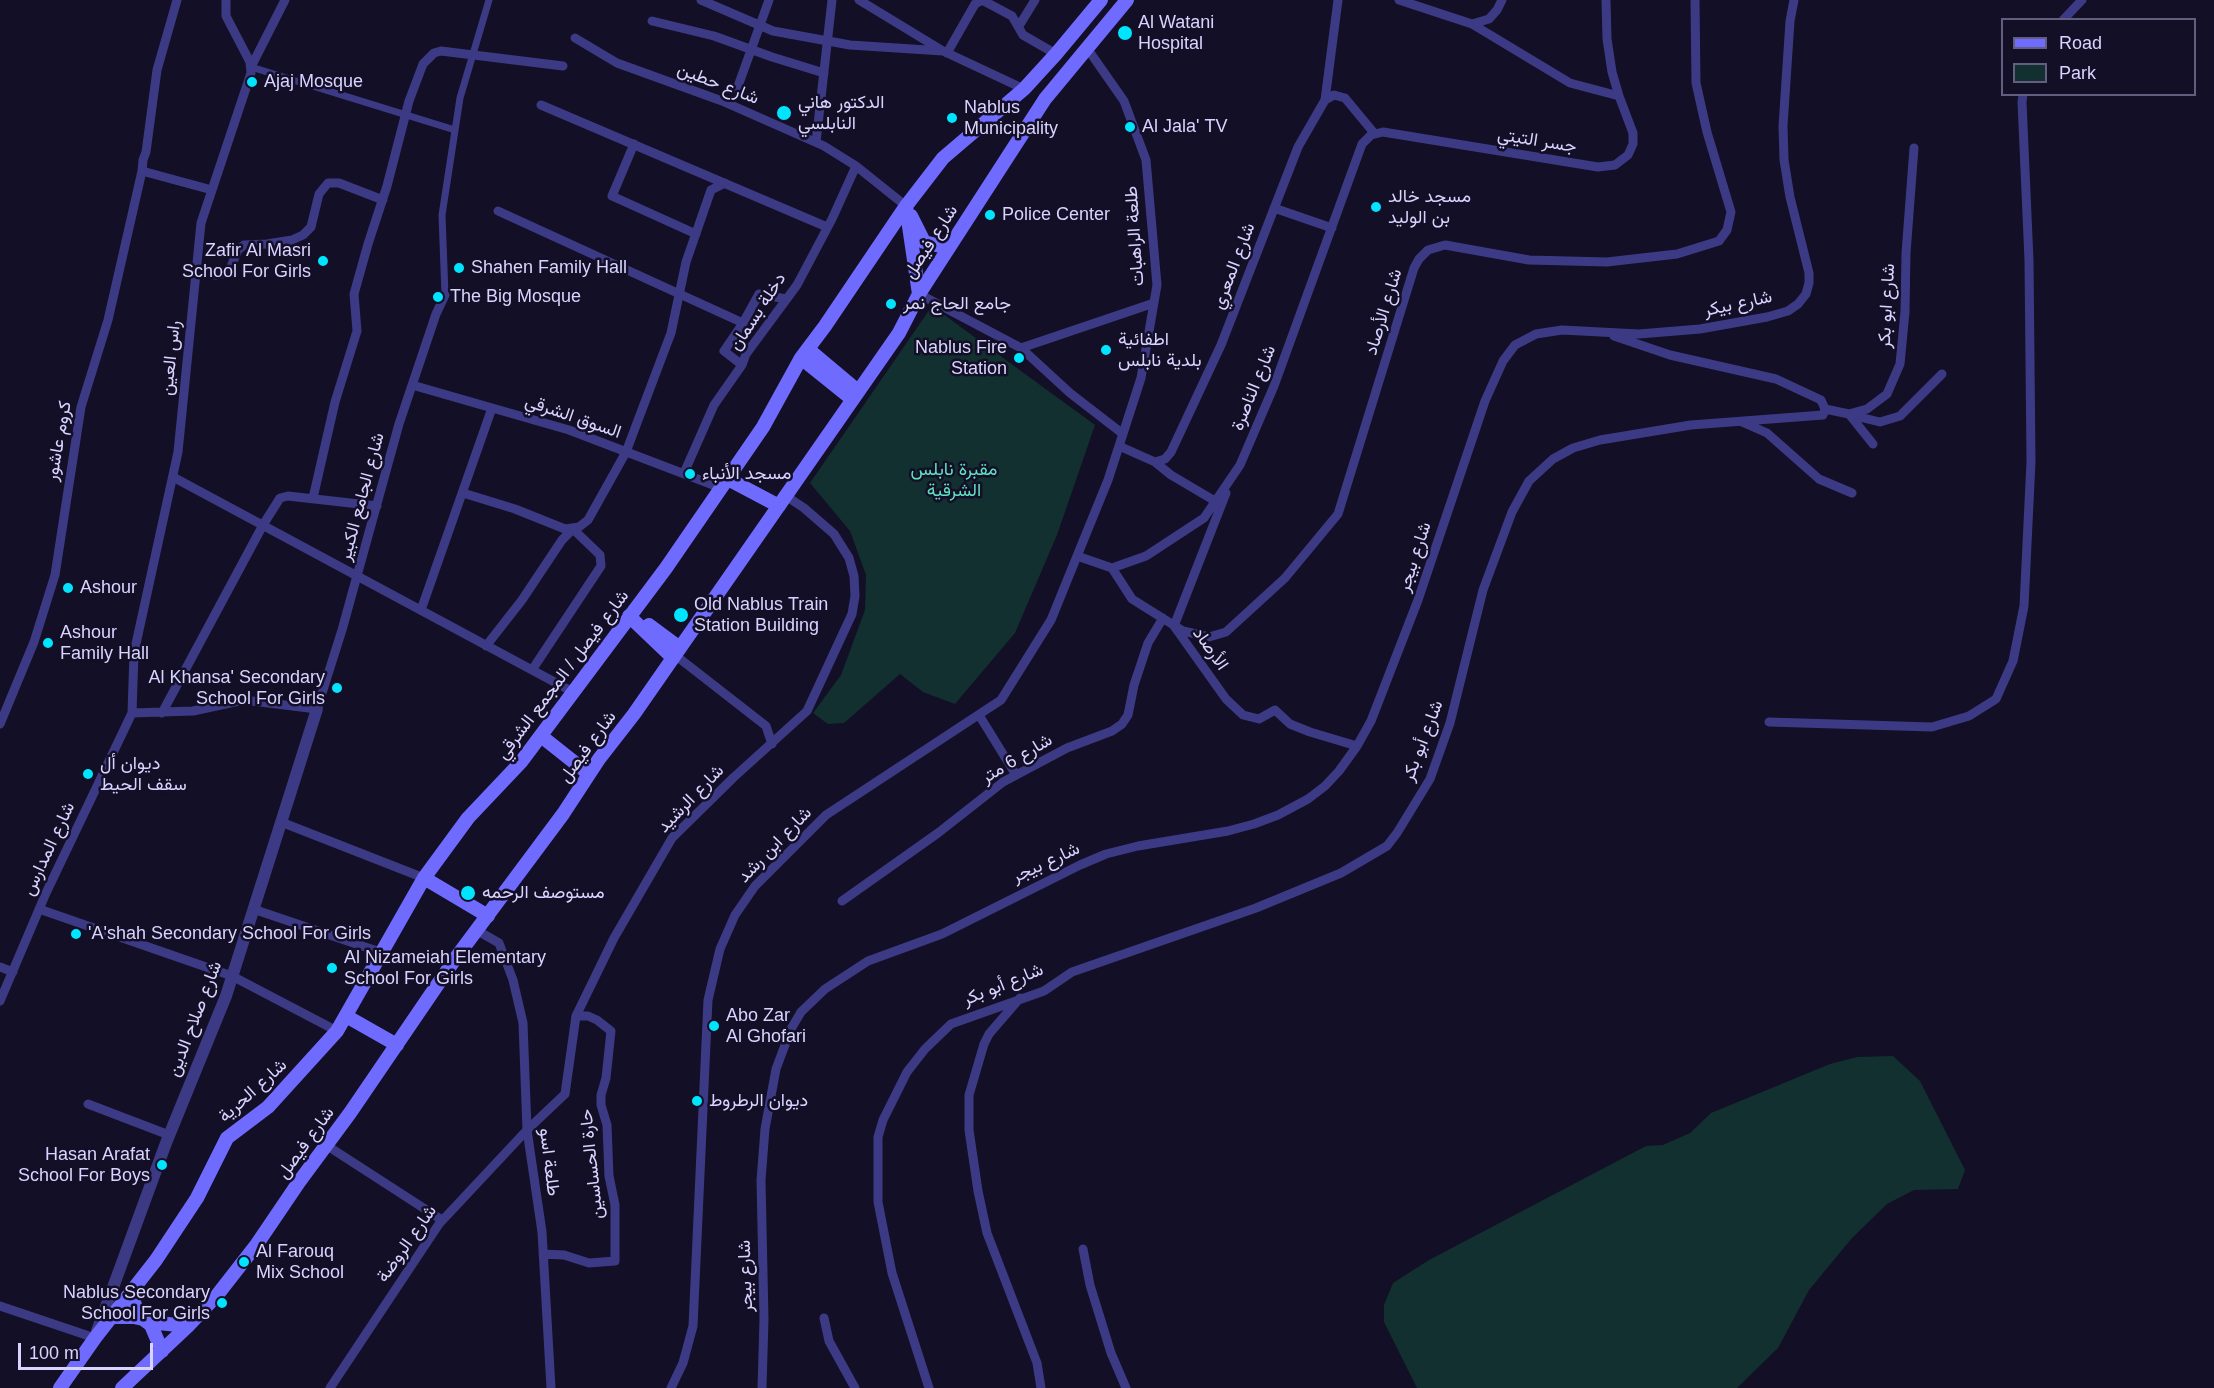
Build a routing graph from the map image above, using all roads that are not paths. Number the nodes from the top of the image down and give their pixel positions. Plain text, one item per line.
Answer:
1 (177, 0) edge
2 (226, 0) edge
3 (232, 0) edge
4 (285, 0) edge
5 (489, 0) edge
6 (701, 0) edge
7 (769, 0) edge
8 (832, 0) edge
9 (1035, 0) edge
10 (1101, 0) edge
11 (1127, 0) edge
12 (1338, 0) edge
13 (1399, 0) edge
14 (1502, 0) edge
15 (1606, 0) edge
16 (1695, 0) edge
17 (1794, 0) edge
18 (2082, 0) edge
19 (866, 2) edge
20 (226, 16) junction
21 (2065, 18) edge
22 (652, 21) dead end
23 (1472, 24) junction
24 (760, 25) junction
25 (1019, 26) junction
26 (575, 38) dead end
27 (827, 41) junction
28 (1087, 48) junction
29 (751, 49) junction
30 (945, 52) junction
31 (1056, 54) junction
32 (472, 56) junction
33 (250, 63) junction
34 (563, 66) dead end
35 (824, 73) junction
36 (737, 89) dead end
37 (1024, 89) junction
38 (1619, 96) junction
39 (2024, 96) edge
40 (1325, 100) junction
41 (541, 105) dead end
42 (406, 115) junction
43 (455, 130) junction
44 (1374, 133) junction
45 (816, 142) junction
46 (634, 144) junction
47 (1914, 148) dead end
48 (856, 166) junction
49 (142, 171) junction
50 (725, 183) junction
51 (212, 190) junction
52 (383, 200) junction
53 (906, 206) junction
54 (1274, 208) junction
55 (498, 211) dead end
56 (827, 227) junction
57 (1332, 228) junction
58 (696, 234) junction
59 (955, 238) junction
60 (196, 273) junction
61 (678, 293) junction
62 (919, 294) junction
63 (445, 295) joint
64 (786, 299) junction
65 (1154, 303) junction
66 (743, 322) junction
67 (1603, 332) junction
68 (1021, 348) junction
69 (804, 353) junction
70 (742, 365) junction
71 (1942, 374) dead end
72 (412, 385) junction
73 (855, 395) junction
74 (492, 408) junction
75 (1825, 409) junction
76 (1849, 414) junction
77 (1740, 421) junction
78 (1123, 434) junction
79 (1471, 438) joint
80 (1873, 444) dead end
81 (1119, 446) junction
82 (626, 452) junction
83 (1155, 462) junction
84 (684, 474) junction
85 (173, 477) junction
86 (1232, 477) junction
87 (725, 484) junction
88 (463, 493) junction
89 (1852, 493) dead end
90 (313, 498) junction
91 (782, 501) junction
92 (1215, 501) junction
93 (377, 506) junction
94 (263, 525) junction
95 (573, 529) junction
96 (1077, 556) junction
97 (1113, 568) junction
98 (357, 577) junction
99 (421, 610) junction
100 (632, 614) junction
101 (1163, 618) junction
102 (1174, 626) junction
103 (486, 646) junction
104 (676, 654) junction
105 (532, 670) junction
106 (573, 692) junction
107 (317, 709) junction
108 (162, 712) junction
109 (132, 713) junction
110 (979, 715) junction
111 (1769, 722) dead end
112 (0, 724) edge
113 (541, 736) junction
114 (772, 744) junction
115 (1357, 746) junction
116 (589, 774) junction
117 (1016, 775) junction
118 (281, 822) junction
119 (424, 878) junction
120 (842, 901) dead end
121 (39, 909) junction
122 (254, 909) junction
123 (489, 916) junction
124 (478, 931) junction
125 (380, 952) junction
126 (0, 967) edge
127 (12, 972) junction
128 (232, 976) junction
129 (1020, 998) junction
130 (0, 1001) edge
131 (346, 1016) junction
132 (576, 1016) junction
133 (337, 1031) junction
134 (397, 1046) junction
135 (88, 1104) dead end
136 (527, 1130) junction
137 (169, 1135) junction
138 (326, 1144) junction
139 (442, 1220) junction
140 (1083, 1249) dead end
141 (543, 1254) junction
142 (131, 1291) junction
143 (0, 1306) edge
144 (111, 1317) junction
145 (825, 1318) dead end
146 (143, 1319) junction
147 (188, 1326) junction
148 (95, 1338) junction
149 (162, 1350) junction
150 (60, 1388) edge
151 (122, 1388) edge
152 (330, 1388) edge
153 (551, 1388) edge
154 (671, 1388) edge
155 (762, 1388) edge
156 (855, 1388) edge
157 (929, 1388) edge
158 (1041, 1388) edge
159 (1126, 1388) edge

1 - 49 street, كروم عاشور
2 - 20 street
3 - 20 street
4 - 33 street, راس العين
5 - 32 street
6 - 24 street
7 - 24 street
8 - 27 street
9 - 25 street
10 - 31 main road, شارع فيصل / المجمع الشرقي
11 - 28 main road, شارع فيصل
12 - 40 street
13 - 23 street
14 - 23 street
15 - 38 street, جسر التيتي
16 - 102 street, شارع الأرصاد
17 - 67 street, شارع بيكر
18 - 21 street
19 - 30 street
20 - 33 street
22 - 29 street
23 - 38 street
24 - 27 street
24 - 29 street
25 - 30 street
25 - 31 street
26 - 45 street, شارع حطين
27 - 30 street
27 - 35 street
28 - 59 main road, شارع فيصل
28 - 65 street, طلعة الراهبات
29 - 35 street
29 - 36 street
30 - 37 street
31 - 37 main road, شارع فيصل / المجمع الشرقي
32 - 34 street
32 - 42 street
32 - 43 street
33 - 42 street
33 - 51 street, راس العين
35 - 45 street
37 - 53 main road, شارع فيصل / المجمع الشرقي
38 - 44 street, جسر التيتي
39 - 111 street
40 - 44 street
40 - 54 street, شارع المعري
41 - 46 street
42 - 43 street
42 - 52 street
43 - 63 street
44 - 57 street, شارع الناصرة
45 - 48 street, شارع حطين
46 - 50 street
46 - 58 street
47 - 76 street, شارع ابو بكر
48 - 53 street, شارع حطين
48 - 56 street, دخلة بسمان
49 - 51 street
49 - 112 street, كروم عاشور
50 - 56 street
50 - 58 street
51 - 60 street, راس العين
52 - 60 street
52 - 90 street
53 - 59 main road
53 - 62 main road
53 - 69 main road, شارع فيصل / المجمع الشرقي
54 - 57 street
54 - 83 street, شارع المعري
55 - 61 street
56 - 64 street, دخلة بسمان
57 - 86 street, شارع الناصرة
58 - 61 street
59 - 62 main road, شارع فيصل
60 - 85 street, راس العين
61 - 66 street
61 - 82 street
62 - 68 street
62 - 73 main road, شارع فيصل
63 - 72 street, شارع الجامع الكبير
64 - 66 street
64 - 70 street, دخلة بسمان
65 - 68 street
65 - 78 street, طلعة الراهبات
66 - 70 street
67 - 75 street
67 - 79 street, شارع بيكر
68 - 78 street
69 - 73 main road
69 - 87 main road, شارع فيصل / المجمع الشرقي
70 - 84 street, دخلة بسمان
71 - 76 street
72 - 74 street, السوق الشرقي
72 - 93 street, شارع الجامع الكبير
73 - 91 main road, شارع فيصل
74 - 82 street, السوق الشرقي
74 - 88 street
75 - 76 street
75 - 77 street, شارع أبو بكر
76 - 80 street
77 - 89 street
77 - 129 street, شارع أبو بكر
78 - 81 street, شارع ابن رشد
79 - 115 street, شارع بيجر
81 - 83 street
81 - 96 street, شارع ابن رشد
82 - 84 street, السوق الشرقي
82 - 95 street
83 - 92 street
84 - 87 street, السوق الشرقي
85 - 94 street
85 - 109 street, راس العين
86 - 92 street, شارع الناصرة
86 - 102 street, الأرصاد
87 - 91 main road
87 - 100 main road, شارع فيصل / المجمع الشرقي
88 - 95 street
88 - 99 street
90 - 93 street
90 - 94 street
91 - 104 main road, شارع فيصل
91 - 114 street, شارع الرشيد
92 - 97 street, شارع الناصرة
93 - 98 street, شارع الجامع الكبير
94 - 98 street
94 - 108 street
95 - 103 street
95 - 105 street
96 - 97 street
96 - 110 street, شارع ابن رشد
97 - 101 street, شارع الأرصاد
98 - 99 street
98 - 107 street, شارع الجامع الكبير
99 - 103 street
100 - 104 main road
100 - 106 main road, شارع فيصل / المجمع الشرقي
101 - 102 street, شارع الأرصاد
101 - 117 street, شارع 6 متر
102 - 115 street, الأرصاد
103 - 105 street
104 - 114 street
104 - 116 main road, شارع فيصل
105 - 106 street
106 - 113 main road, شارع فيصل / المجمع الشرقي
107 - 108 street
107 - 118 street, شارع صلاح الدين
108 - 109 street
109 - 121 street, شارع المدارس
110 - 117 street
110 - 154 street, شارع ابن رشد
113 - 116 main road
113 - 119 main road, شارع فيصل / المجمع الشرقي
114 - 132 street, شارع الرشيد
115 - 155 street, شارع بيجر
116 - 123 main road, شارع فيصل
117 - 120 street, شارع 6 متر
118 - 119 street
118 - 122 street, شارع صلاح الدين
119 - 123 main road
119 - 125 main road, شارع الحرية
121 - 127 street, شارع المدارس
121 - 128 street
122 - 125 street
122 - 128 street, شارع صلاح الدين
123 - 124 main road, شارع فيصل
124 - 134 main road, شارع فيصل
124 - 136 street, طلعة اسو
125 - 131 main road, شارع الحرية
126 - 127 street
127 - 130 street, شارع المدارس
128 - 133 street
128 - 137 street, شارع صلاح الدين
129 - 157 street, شارع أبو بكر
129 - 158 street
131 - 133 main road, شارع الحرية
131 - 134 main road
132 - 136 street, شارع الرشيد
132 - 141 street, حارة الحساسين
133 - 142 main road, شارع الحرية
134 - 138 main road, شارع فيصل
135 - 137 street
136 - 139 street, شارع الروضة
136 - 141 street, طلعة اسو
137 - 148 street, شارع صلاح الدين
138 - 139 street
138 - 147 main road, شارع فيصل
139 - 152 street, شارع الروضة
140 - 159 street
141 - 153 street, طلعة اسو
142 - 144 main road, شارع الحرية
142 - 146 main road
143 - 148 street
144 - 146 main road
144 - 148 main road, شارع الحرية
145 - 156 street
146 - 147 main road
146 - 149 main road
147 - 149 main road, شارع فيصل
148 - 150 main road, شارع الحرية
149 - 151 main road, شارع فيصل

